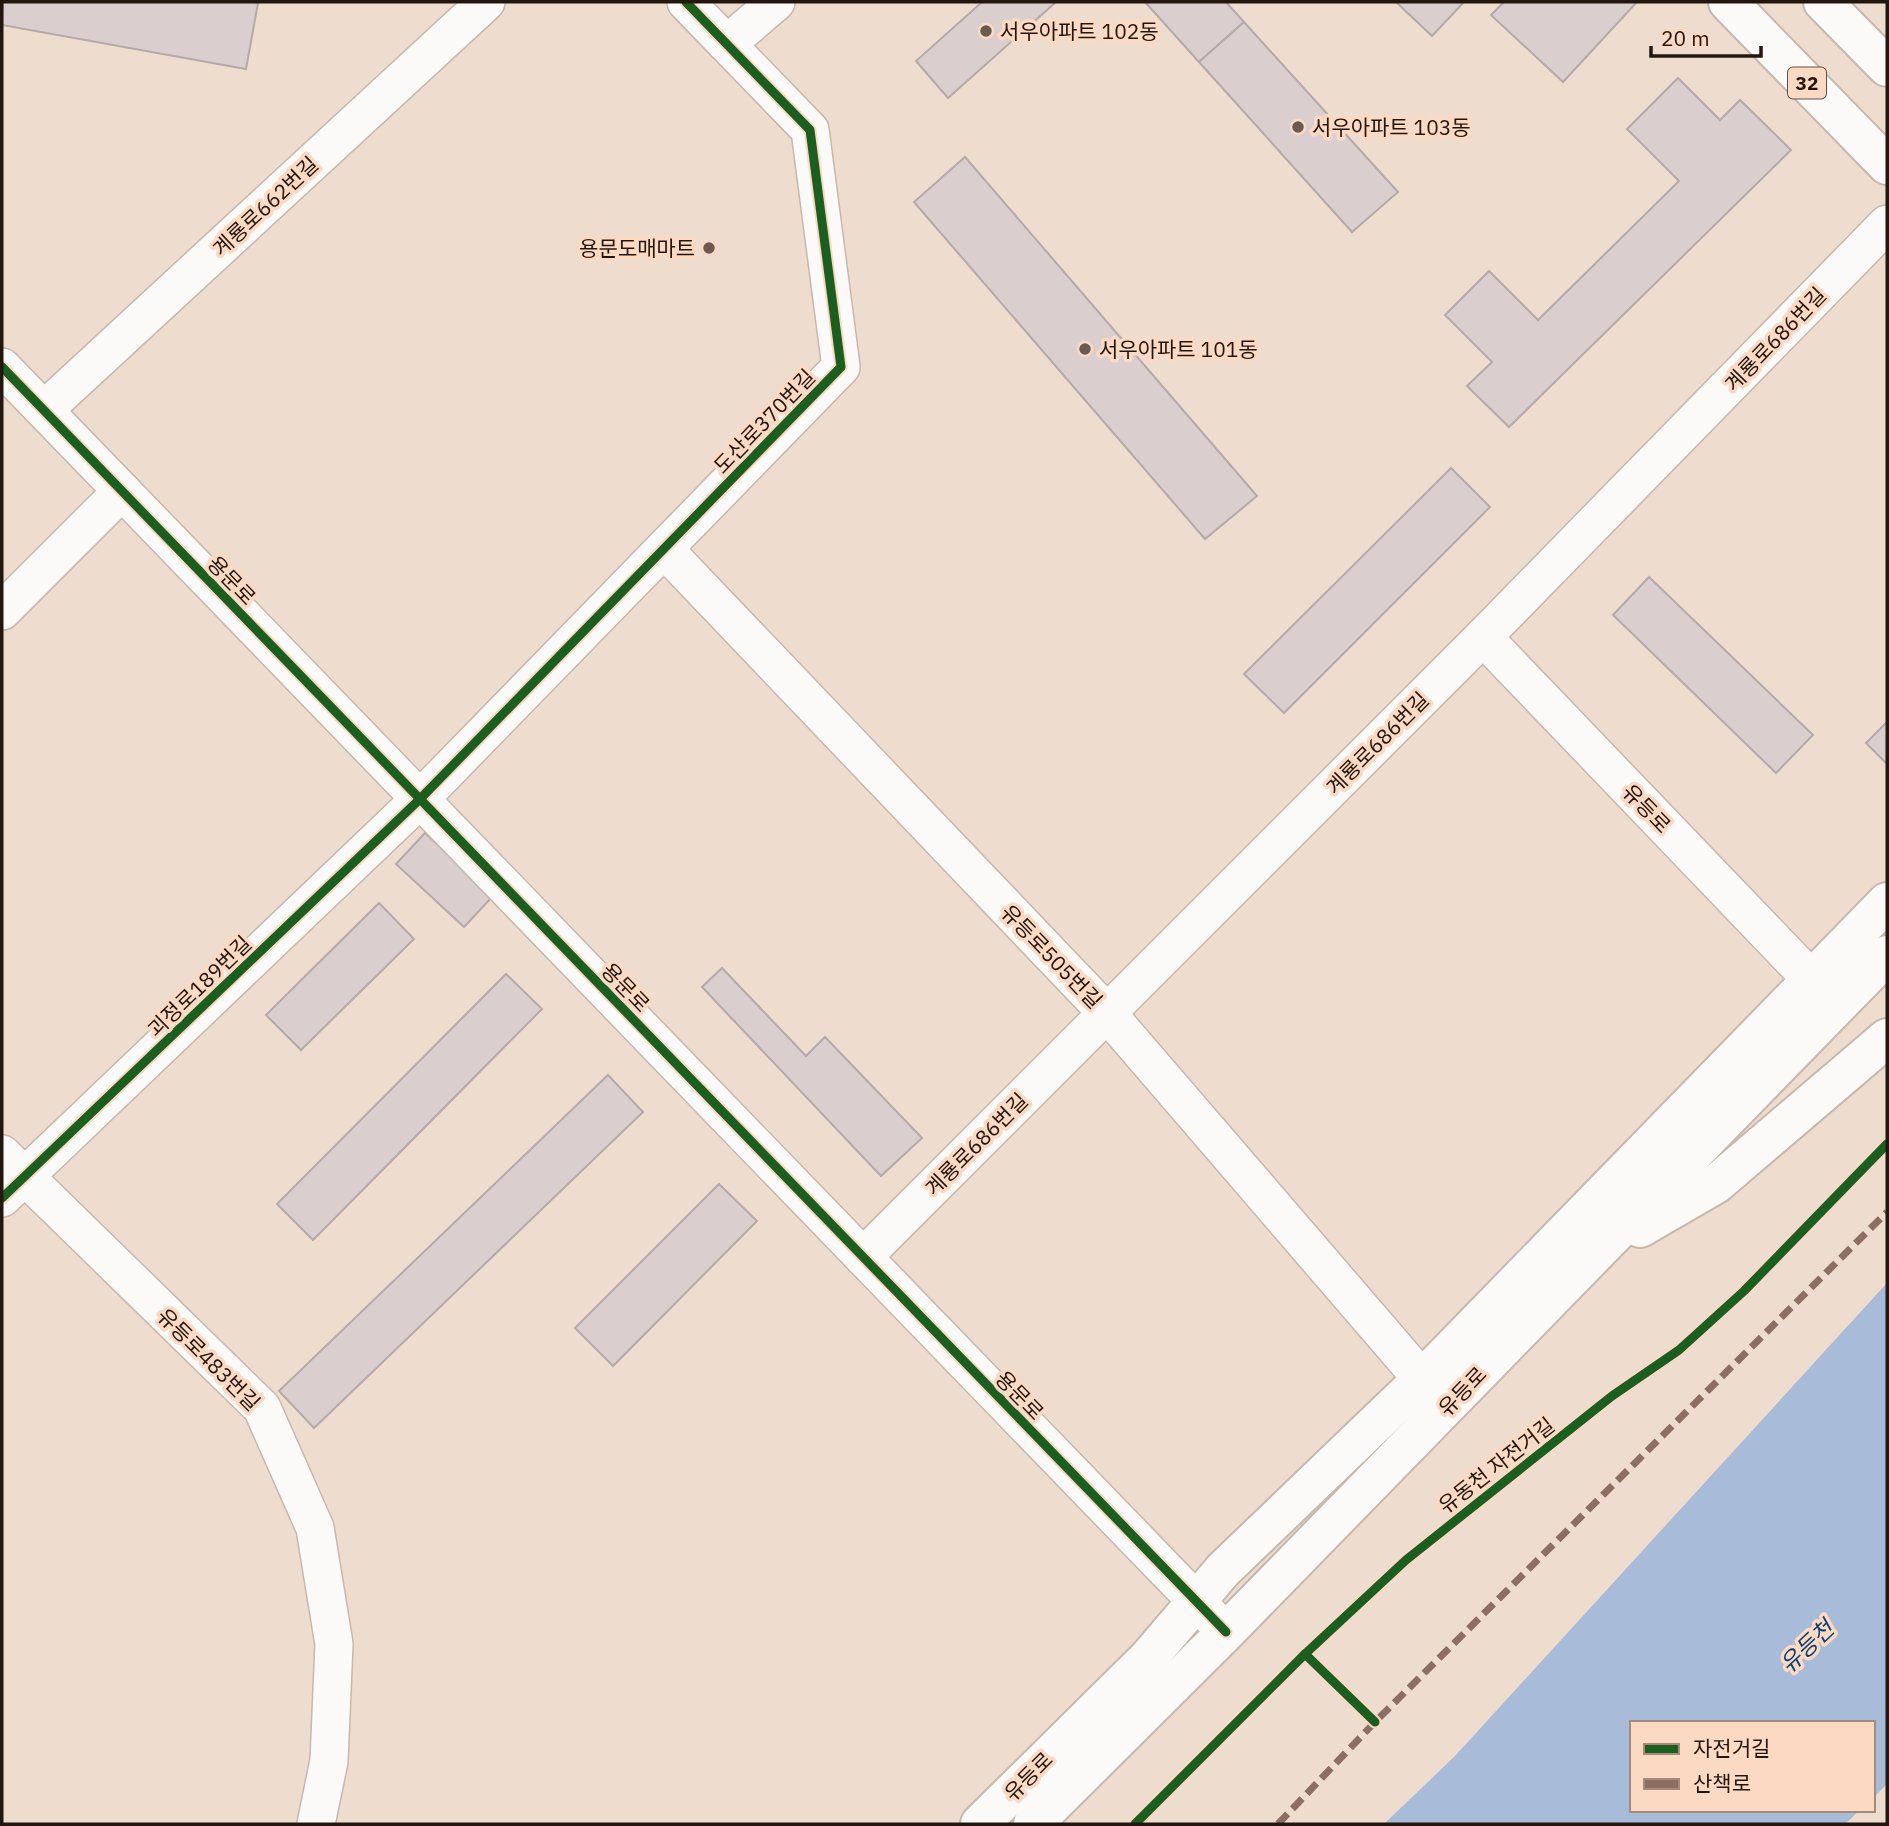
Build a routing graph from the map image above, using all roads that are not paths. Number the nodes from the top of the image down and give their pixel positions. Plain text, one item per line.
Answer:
1 (486, 2) edge
2 (686, 2) edge
3 (776, 2) edge
4 (1728, 2) edge
5 (1823, 2) edge
6 (727, 44) junction
7 (1887, 67) edge
8 (1887, 165) edge
9 (1887, 224) edge
10 (2, 367) edge
11 (44, 410) junction
12 (122, 491) junction
13 (664, 549) junction
14 (2, 611) edge
15 (1483, 637) junction
16 (420, 799) junction
17 (1887, 902) edge
18 (1887, 955) edge
19 (1811, 979) junction
20 (1107, 1013) junction
21 (1887, 1038) edge
22 (9, 1176) edge
23 (1601, 1249) junction
24 (863, 1257) junction
25 (1422, 1378) junction
26 (1195, 1600) junction
27 (1226, 1632) junction
28 (317, 1824) edge
29 (980, 1824) edge
30 (1033, 1824) edge

1 - 11 street, 계룡로662번길
2 - 6 street, 도산로370번길
3 - 6 street
4 - 8 main road, 32
5 - 7 main road
6 - 13 street, 도산로370번길
9 - 15 street, 계룡로686번길
10 - 11 street, 용문로
11 - 12 street, 용문로
12 - 14 street
12 - 16 street, 용문로
13 - 16 street, 도산로370번길
13 - 20 street, 유등로505번길
15 - 19 street, 유등로
15 - 20 street, 계룡로686번길
16 - 22 street, 괴정로189번길
16 - 24 street, 용문로
17 - 19 main road, 유등로
18 - 23 main road, 유등로
19 - 25 main road, 유등로
20 - 24 street, 계룡로686번길
20 - 25 street, 유등로505번길
21 - 23 main road
22 - 28 street, 유등로483번길
23 - 27 main road, 유등로
24 - 26 street, 용문로
25 - 26 main road, 유등로
26 - 27 street, 용문로
26 - 29 main road, 유등로
27 - 30 main road, 유등로

